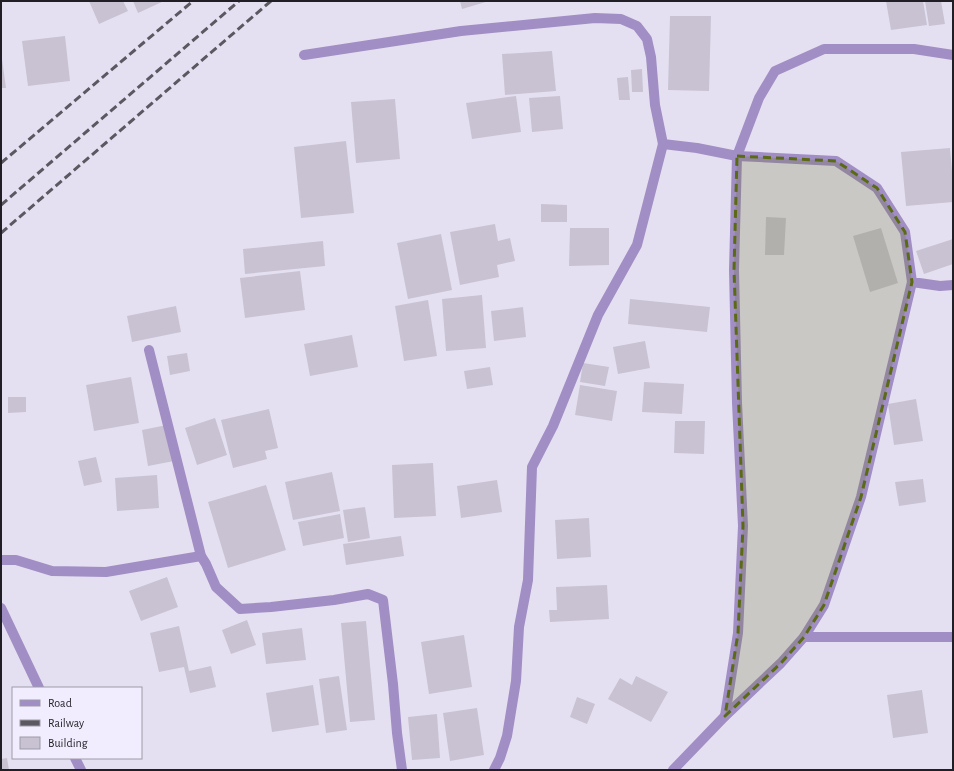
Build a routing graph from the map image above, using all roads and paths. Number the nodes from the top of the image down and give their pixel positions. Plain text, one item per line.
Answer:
1 (304, 55) dead end
2 (953, 55) edge
3 (663, 144) junction
4 (737, 156) junction
5 (912, 282) junction
6 (953, 285) edge
7 (149, 350) dead end
8 (201, 556) junction
9 (1, 560) edge
10 (1, 608) edge
11 (804, 637) junction
12 (953, 637) edge
13 (39, 687) edge
14 (725, 716) junction
15 (76, 759) edge
16 (81, 770) edge
17 (402, 770) edge
18 (494, 770) edge
19 (673, 770) edge

1 - 3 street
2 - 4 street
3 - 4 street
3 - 18 street
4 - 5 street
4 - 14 street
5 - 6 street
5 - 11 street
7 - 8 street
8 - 9 street
8 - 17 street
10 - 13 street
11 - 12 street
11 - 14 street
14 - 19 street
15 - 16 street

